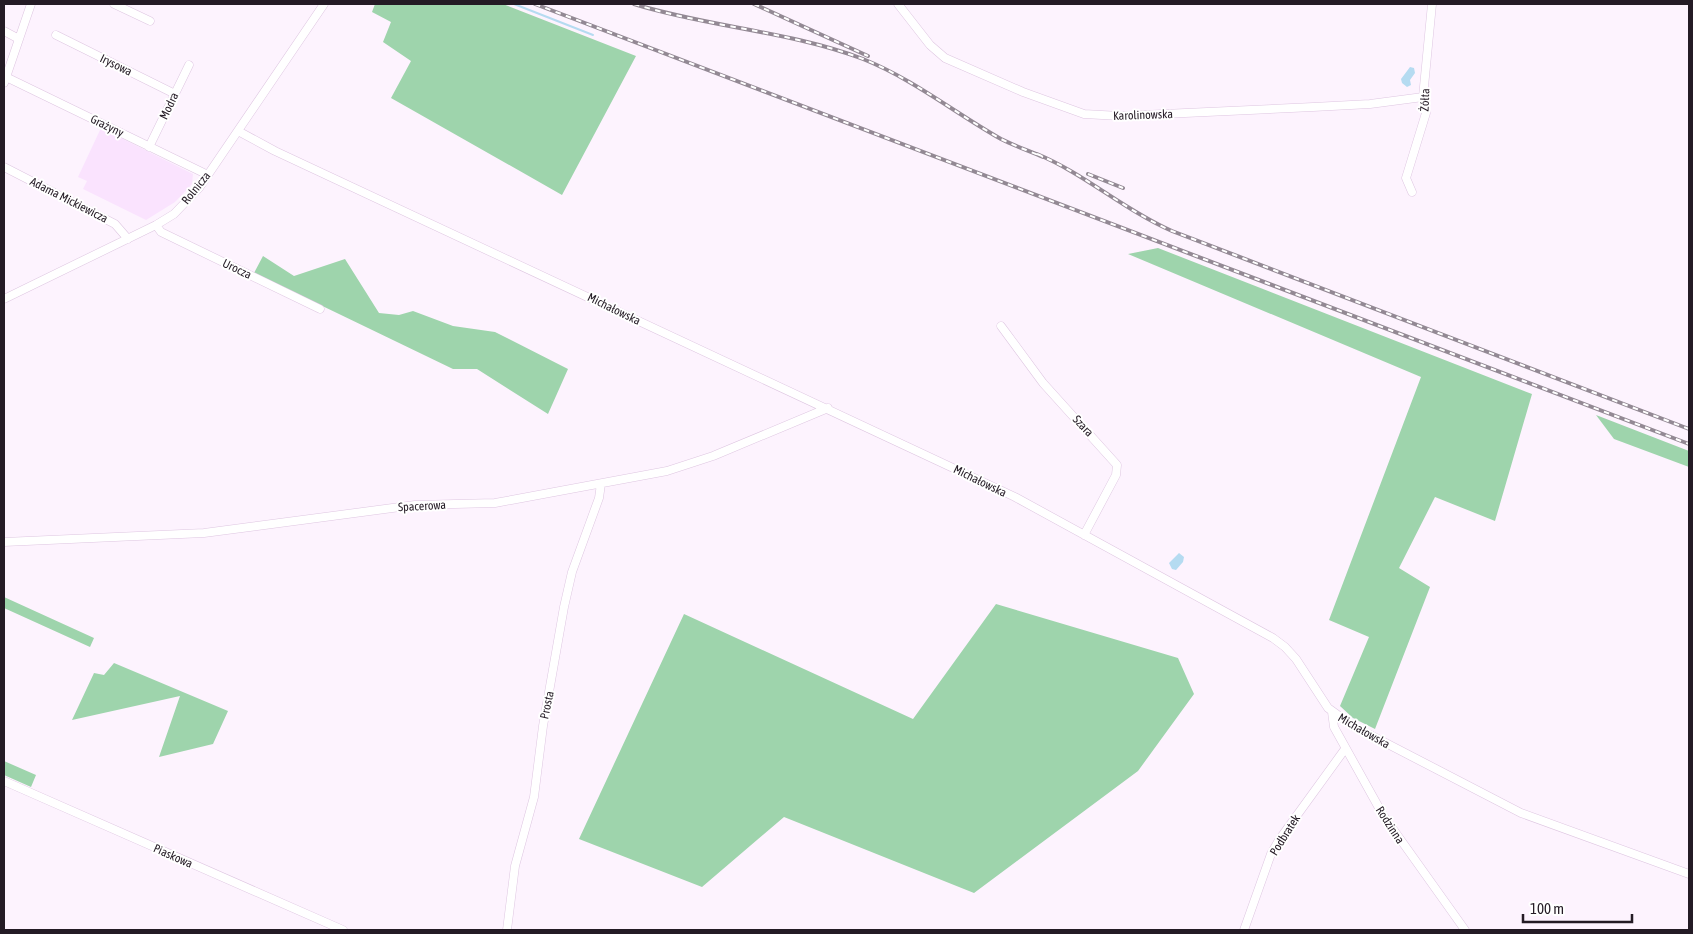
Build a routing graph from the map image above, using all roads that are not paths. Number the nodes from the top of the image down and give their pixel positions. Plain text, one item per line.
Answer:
1 (31, 4) edge
2 (114, 4) edge
3 (324, 4) edge
4 (898, 4) edge
5 (1432, 4) edge
6 (150, 21) dead end
7 (4, 31) edge
8 (56, 35) dead end
9 (19, 38) junction
10 (189, 65) dead end
11 (5, 80) edge
12 (175, 94) junction
13 (1423, 97) junction
14 (238, 131) junction
15 (149, 146) junction
16 (4, 167) edge
17 (208, 175) junction
18 (1412, 192) dead end
19 (156, 225) junction
20 (128, 239) junction
21 (4, 299) edge
22 (320, 309) dead end
23 (1001, 326) dead end
24 (828, 408) junction
25 (601, 484) junction
26 (1084, 534) junction
27 (4, 542) edge
28 (1332, 712) junction
29 (1346, 749) junction
30 (4, 781) edge
31 (1689, 874) edge
32 (343, 930) edge
33 (507, 930) edge
34 (1244, 930) edge
35 (1465, 930) edge

1 - 9 street
2 - 6 street
3 - 14 street, Rolnicza
4 - 13 street, Karolinowska
5 - 13 street, Żółta
7 - 9 street
8 - 12 street, Irysowa
9 - 11 street
10 - 12 street, Modra
11 - 15 street, Grażyny
12 - 15 street, Modra
13 - 18 street, Żółta
14 - 17 street, Rolnicza
14 - 24 street, Michałowska
15 - 17 street, Grażyny
16 - 20 street, Adama Mickiewicza
17 - 19 street, Rolnicza
19 - 20 street, Rolnicza
19 - 22 street, Urocza
20 - 21 street, Rolnicza
23 - 26 street, Szara
24 - 25 street, Spacerowa
24 - 26 street, Michałowska
25 - 27 street, Spacerowa
25 - 33 street, Prosta
26 - 28 street, Michałowska
28 - 29 street, Rodzinna
28 - 31 street, Michałowska
29 - 34 street, Podbratek
29 - 35 street, Rodzinna
30 - 32 street, Piaskowa

